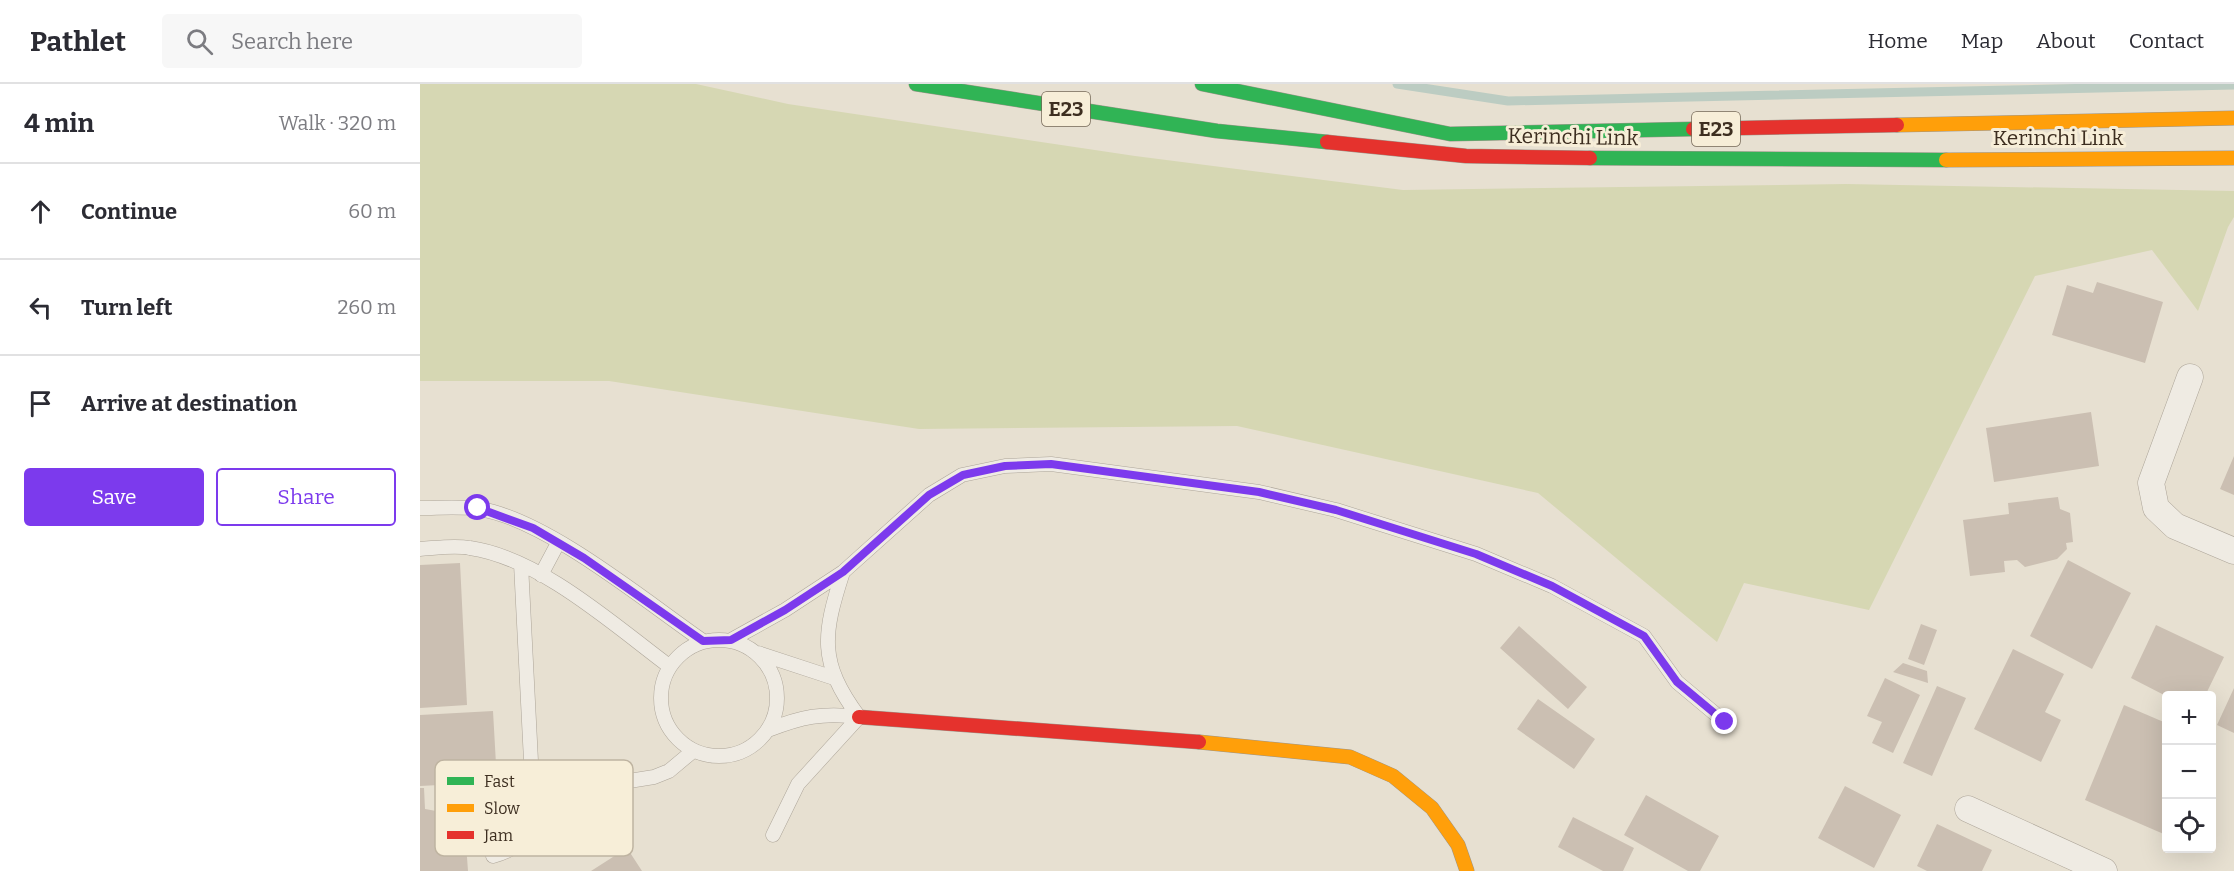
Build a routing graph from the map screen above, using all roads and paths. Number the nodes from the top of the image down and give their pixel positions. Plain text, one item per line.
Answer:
1 (916, 84) edge
2 (1202, 84) edge
3 (2234, 118) edge
4 (2234, 158) edge
5 (2190, 377) dead end
6 (420, 508) edge
7 (558, 543) junction
8 (420, 549) edge
9 (2234, 551) edge
10 (520, 564) junction
11 (843, 572) junction
12 (541, 575) junction
13 (731, 640) junction
14 (703, 641) junction
15 (756, 653) junction
16 (669, 666) junction
17 (834, 678) junction
18 (860, 717) junction
19 (1725, 722) dead end
20 (768, 730) junction
21 (693, 751) junction
22 (531, 760) edge
23 (633, 780) edge
24 (1968, 809) dead end
25 (773, 836) dead end
26 (1467, 871) edge
27 (2104, 871) edge

1 - 4 main road, Kerinchi Link / E23
2 - 3 main road, Kerinchi Link / E23
5 - 9 street
6 - 7 lane
7 - 12 lane
7 - 14 lane
8 - 10 lane
10 - 12 lane
10 - 22 lane
11 - 13 lane
11 - 17 lane
11 - 19 lane
12 - 16 lane
13 - 14 lane
13 - 15 lane
14 - 16 lane
15 - 17 lane
15 - 20 lane
16 - 21 lane
17 - 18 lane
18 - 20 lane
18 - 25 lane
18 - 26 main road
20 - 21 lane
21 - 23 lane
24 - 27 street

